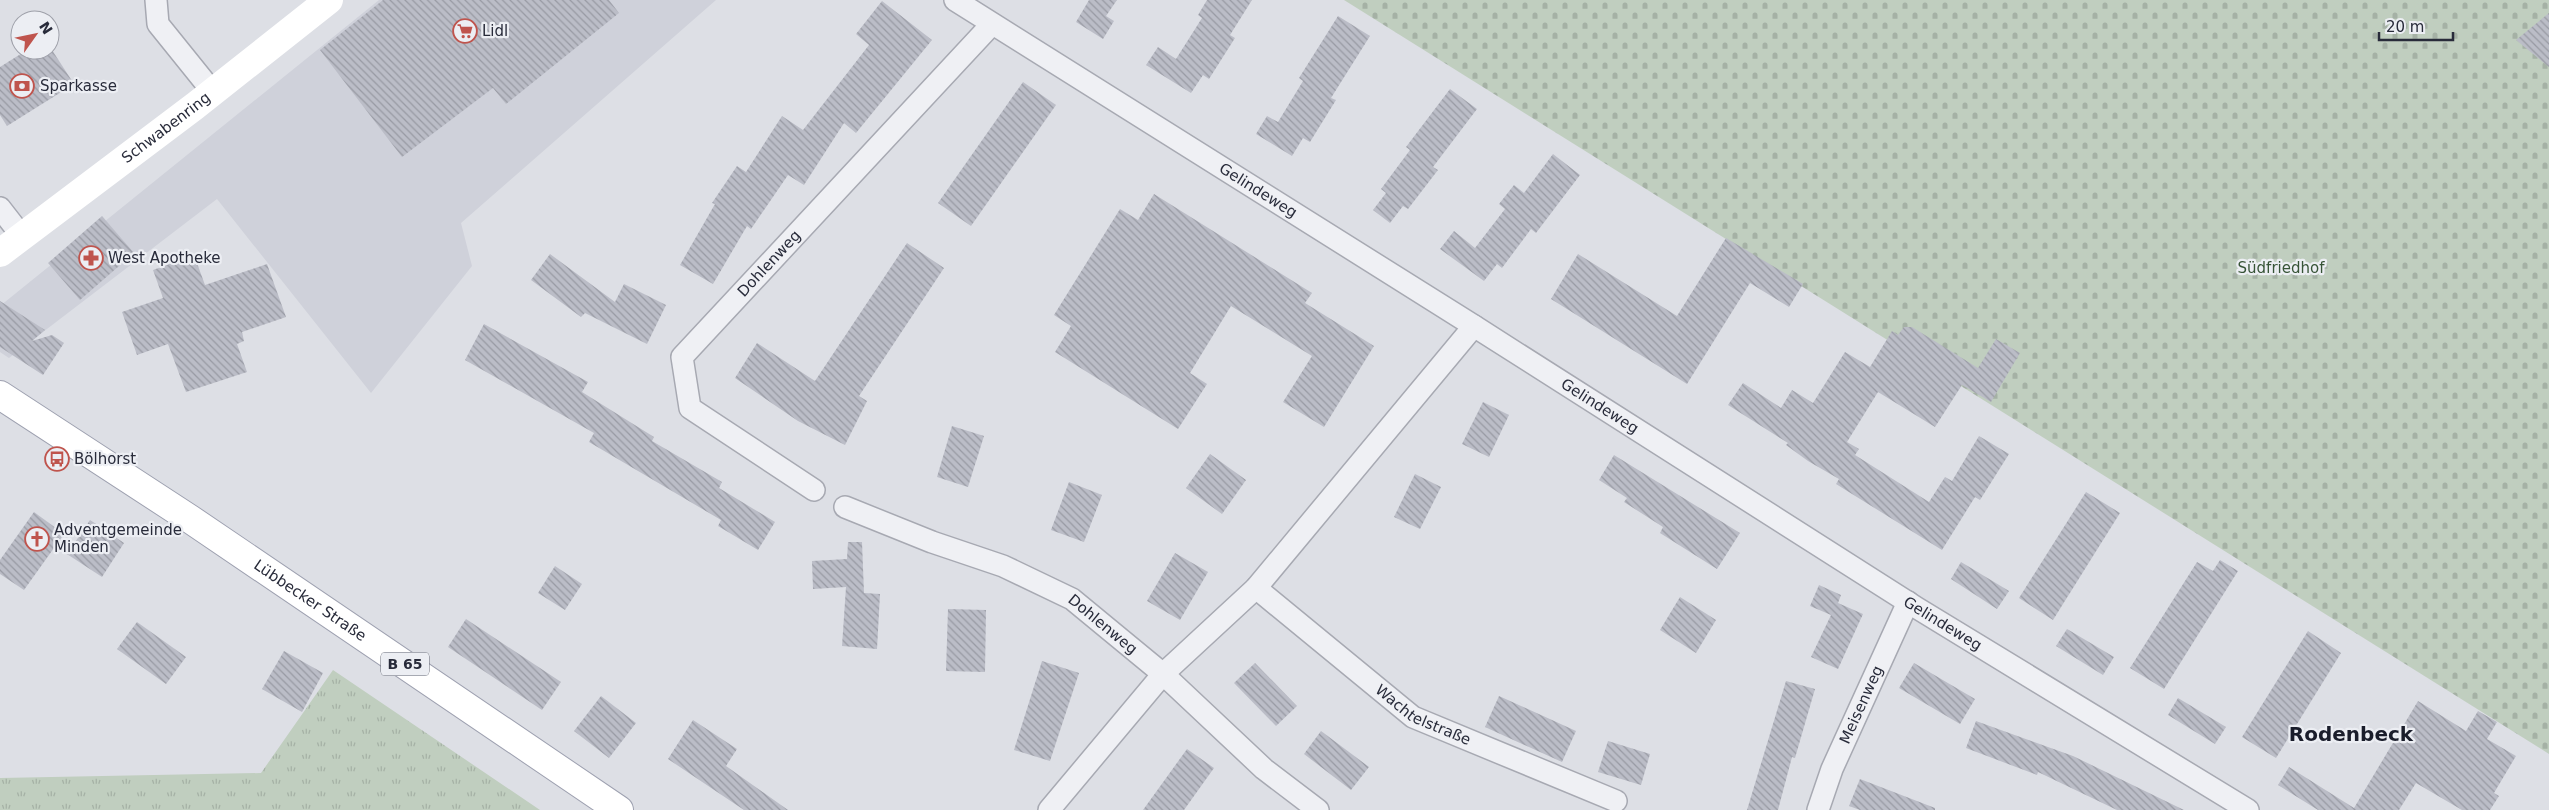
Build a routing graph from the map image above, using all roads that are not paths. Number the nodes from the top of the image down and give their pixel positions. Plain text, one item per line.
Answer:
1 (156, 0) edge
2 (329, 0) edge
3 (955, 0) edge
4 (992, 24) junction
5 (212, 91) junction
6 (0, 208) edge
7 (21, 235) junction
8 (0, 253) edge
9 (1474, 326) junction
10 (0, 395) edge
11 (814, 490) dead end
12 (844, 507) dead end
13 (1256, 588) junction
14 (1908, 602) junction
15 (1164, 674) junction
16 (1616, 801) dead end
17 (619, 810) edge
18 (1049, 810) edge
19 (1318, 810) edge
20 (1818, 810) edge
21 (2248, 810) edge

1 - 5 street
2 - 5 main road, Schwabenring
3 - 4 street, Gelindeweg
4 - 9 street, Gelindeweg
4 - 11 street, Dohlenweg
5 - 7 main road, Schwabenring
6 - 7 street
7 - 8 main road, Schwabenring
9 - 13 street
9 - 14 street, Gelindeweg
10 - 17 main road, Lübbecker Straße / B 65
12 - 15 street, Dohlenweg
13 - 15 street
13 - 16 street, Wachtelstraße
14 - 20 street, Meisenweg
14 - 21 street, Gelindeweg
15 - 18 street
15 - 19 street, Dohlenweg

